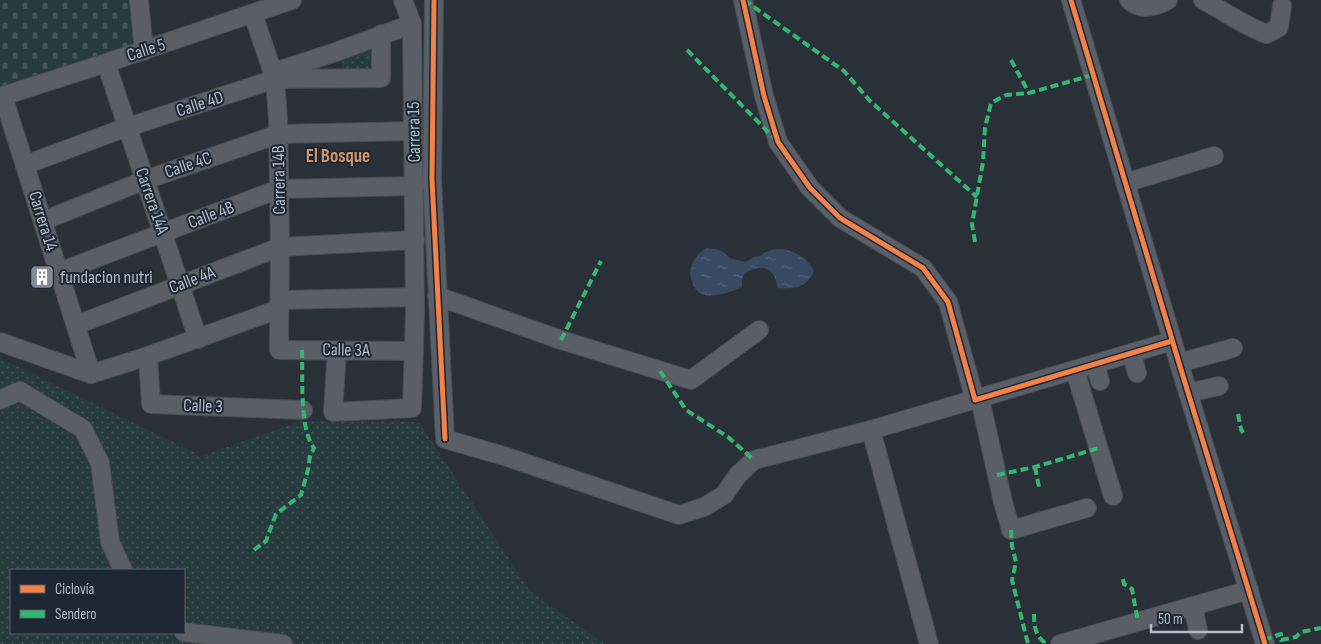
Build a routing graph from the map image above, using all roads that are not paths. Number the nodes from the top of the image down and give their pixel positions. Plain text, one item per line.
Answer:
1 (139, 0) edge
2 (292, 0) edge
3 (403, 0) edge
4 (434, 0) edge
5 (743, 0) edge
6 (1071, 0) edge
7 (1128, 0) edge
8 (1168, 0) edge
9 (1203, 0) edge
10 (1282, 6) dead end
11 (253, 14) junction
12 (412, 24) junction
13 (381, 34) junction
14 (144, 51) junction
15 (106, 63) junction
16 (275, 75) junction
17 (2, 96) edge
18 (127, 127) junction
19 (414, 131) junction
20 (279, 134) junction
21 (1214, 156) dead end
22 (25, 165) junction
23 (145, 180) junction
24 (1125, 183) junction
25 (415, 186) junction
26 (278, 189) junction
27 (43, 221) junction
28 (163, 234) junction
29 (415, 240) junction
30 (280, 246) junction
31 (59, 272) junction
32 (180, 285) junction
33 (438, 296) junction
34 (415, 297) junction
35 (280, 305) junction
36 (76, 325) junction
37 (759, 330) dead end
38 (198, 339) junction
39 (1172, 341) junction
40 (0, 342) edge
41 (1233, 348) dead end
42 (279, 350) joint
43 (337, 350) junction
44 (414, 351) junction
45 (1132, 353) junction
46 (148, 356) junction
47 (1179, 363) junction
48 (1095, 364) junction
49 (1075, 370) junction
50 (1138, 373) dead end
51 (91, 374) junction
52 (1100, 382) dead end
53 (1218, 386) dead end
54 (1188, 393) junction
55 (977, 399) junction
56 (0, 400) edge
57 (303, 410) dead end
58 (871, 430) junction
59 (1113, 496) dead end
60 (1087, 508) dead end
61 (123, 569) edge
62 (1249, 590) junction
63 (1193, 606) junction
64 (1198, 630) dead end
65 (185, 632) edge
66 (283, 644) edge
67 (929, 644) edge
68 (1060, 644) edge
69 (1265, 644) edge

1 - 14 street
2 - 11 street, Calle 5
3 - 12 street
4 - 33 street
5 - 55 street
6 - 24 street
7 - 8 street
9 - 10 street
11 - 14 street, Calle 5
11 - 16 street, Carrera 14B
12 - 13 street, Calle 4D
12 - 19 street, Carrera 15
13 - 16 street, Calle 4D
13 - 16 street, Calle 4D
14 - 15 street, Calle 5
15 - 17 street, Calle 5
15 - 18 street, Carrera 14A
16 - 18 street, Calle 4D
16 - 20 street, Carrera 14B
17 - 22 street, Carrera 14
18 - 22 street, Calle 4D
18 - 23 street, Carrera 14A
19 - 20 street, Calle 4C
19 - 25 street, Carrera 15
20 - 23 street, Calle 4C
20 - 26 street, Carrera 14B
21 - 24 street
22 - 27 street, Carrera 14
23 - 27 street, Calle 4C
23 - 28 street, Carrera 14A
24 - 39 street
25 - 26 street
25 - 29 street, Carrera 15
26 - 28 street, Calle 4B
26 - 30 street, Carrera 14B
27 - 31 street, Carrera 14
28 - 31 street, Calle 4B
28 - 32 street, Carrera 14A
29 - 30 street, Calle 4A
29 - 34 street, Carrera 15
30 - 32 street, Calle 4A
30 - 35 street, Carrera 14B
31 - 36 street, Carrera 14
32 - 36 street, Calle 4A
32 - 38 street, Carrera 14A
33 - 37 street
33 - 58 street
34 - 35 street
34 - 44 street, Carrera 15
35 - 38 street
35 - 42 street, Carrera 14B
36 - 51 street, Carrera 14
38 - 46 street
39 - 45 street
39 - 47 street
40 - 51 street
41 - 47 street
42 - 43 street, Calle 3A
43 - 44 street, Calle 3A
43 - 44 street, Carrera 15
45 - 48 street
45 - 50 street
46 - 51 street
46 - 57 street, Calle 3
47 - 54 street
48 - 49 street
48 - 52 street
49 - 55 street
49 - 59 street
53 - 54 street
54 - 62 street
55 - 58 street
55 - 60 street
56 - 61 street
58 - 67 street
62 - 63 street
62 - 69 street
63 - 64 street
63 - 68 street
65 - 66 street

